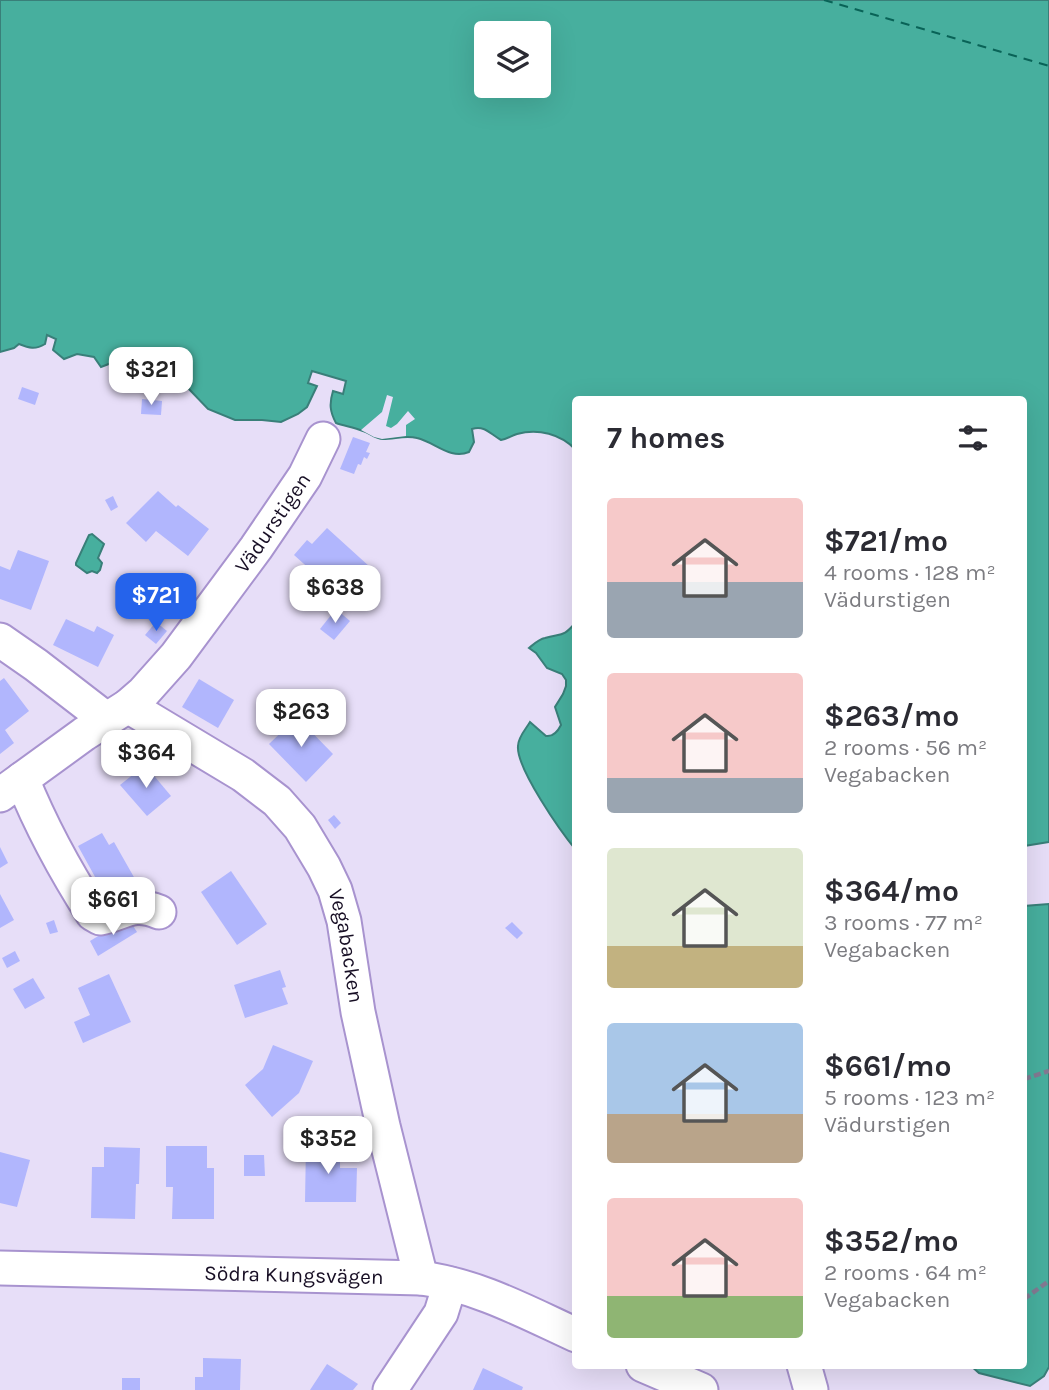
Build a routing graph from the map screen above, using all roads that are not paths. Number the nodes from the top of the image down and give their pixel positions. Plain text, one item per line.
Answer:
1 (323, 439) dead end
2 (0, 640) edge
3 (117, 712) junction
4 (11, 787) edge
5 (159, 912) dead end
6 (0, 1268) edge
7 (436, 1281) junction
8 (572, 1333) edge
9 (652, 1369) edge
10 (805, 1369) edge
11 (390, 1390) edge
12 (701, 1390) edge
13 (811, 1390) edge

1 - 3 street, Vädurstigen
2 - 3 street, Vegabacken
3 - 4 street, Vädurstigen
3 - 7 street, Vegabacken
4 - 5 street
6 - 7 street, Södra Kungsvägen
7 - 8 street, Södra Kungsvägen
7 - 11 street
9 - 12 street
10 - 13 street

